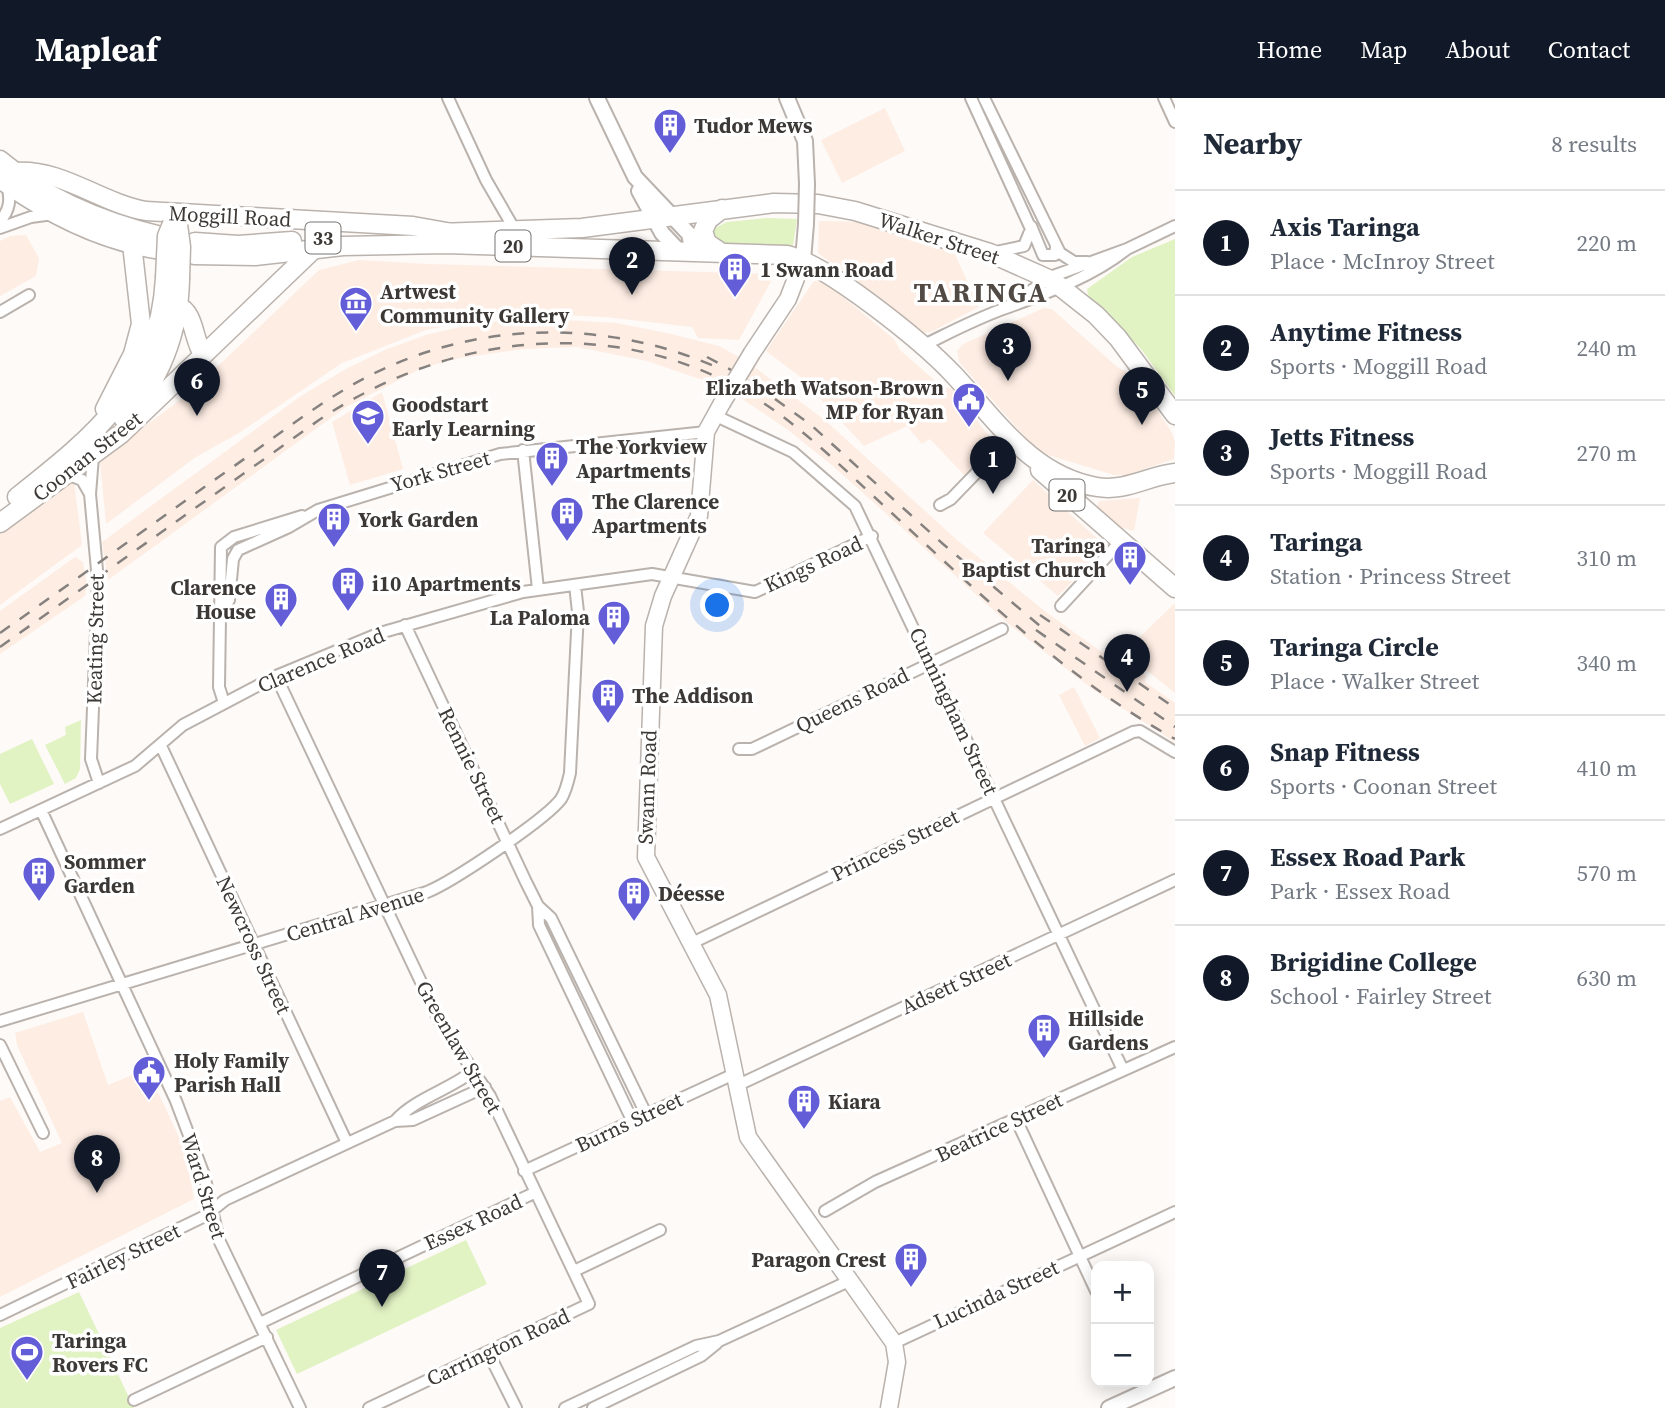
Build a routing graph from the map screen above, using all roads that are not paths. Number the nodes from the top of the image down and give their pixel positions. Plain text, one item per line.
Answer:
1 (448, 98) edge
2 (597, 98) edge
3 (787, 98) edge
4 (971, 98) edge
5 (984, 98) edge
6 (1164, 98) edge
7 (1175, 122) edge
8 (0, 160) edge
9 (630, 167) junction
10 (8, 178) edge
11 (635, 184) junction
12 (722, 209) junction
13 (52, 214) junction
14 (663, 216) junction
15 (1028, 220) junction
16 (0, 221) edge
17 (612, 224) junction
18 (171, 226) junction
19 (1175, 226) edge
20 (0, 228) edge
21 (516, 232) junction
22 (452, 233) junction
23 (132, 244) junction
24 (343, 246) joint
25 (1056, 247) junction
26 (315, 248) junction
27 (1127, 249) junction
28 (683, 250) junction
29 (719, 251) junction
30 (990, 253) junction
31 (803, 260) junction
32 (1087, 262) junction
33 (172, 279) junction
34 (1054, 282) junction
35 (29, 295) dead end
36 (178, 306) junction
37 (0, 312) edge
38 (157, 328) junction
39 (922, 346) junction
40 (203, 354) junction
41 (718, 409) junction
42 (1175, 415) edge
43 (99, 429) junction
44 (706, 432) junction
45 (1015, 444) junction
46 (523, 450) junction
47 (93, 457) junction
48 (1172, 472) edge
49 (67, 474) junction
50 (90, 494) junction
51 (940, 505) dead end
52 (3, 516) edge
53 (872, 536) junction
54 (1120, 542) junction
55 (672, 577) junction
56 (575, 585) junction
57 (1175, 587) edge
58 (538, 589) junction
59 (1061, 606) dead end
60 (405, 625) junction
61 (1002, 629) dead end
62 (932, 662) junction
63 (276, 676) junction
64 (224, 703) junction
65 (161, 746) junction
66 (739, 749) dead end
67 (1175, 752) edge
68 (99, 783) junction
69 (995, 797) junction
70 (41, 810) junction
71 (0, 829) edge
72 (507, 840) junction
73 (1175, 880) edge
74 (387, 904) junction
75 (538, 906) junction
76 (1060, 933) junction
77 (692, 943) junction
78 (254, 946) junction
79 (121, 984) junction
80 (0, 1021) edge
81 (0, 1045) edge
82 (1175, 1047) edge
83 (472, 1070) junction
84 (1123, 1070) junction
85 (735, 1080) junction
86 (485, 1087) junction
87 (646, 1114) junction
88 (1016, 1119) junction
89 (632, 1120) junction
90 (395, 1121) junction
91 (43, 1133) dead end
92 (347, 1143) junction
93 (524, 1171) junction
94 (534, 1193) junction
95 (829, 1207) dead end
96 (210, 1210) junction
97 (1175, 1212) edge
98 (660, 1230) dead end
99 (1080, 1255) junction
100 (574, 1271) junction
101 (1091, 1280) edge
102 (849, 1281) junction
103 (589, 1304) joint
104 (0, 1315) edge
105 (260, 1322) junction
106 (267, 1338) junction
107 (719, 1341) junction
108 (894, 1343) junction
109 (488, 1352) junction
110 (1175, 1378) edge
111 (1154, 1383) edge
112 (1140, 1387) edge
113 (134, 1400) dead end
114 (300, 1408) edge
115 (369, 1408) edge
116 (516, 1408) edge
117 (565, 1408) edge
118 (593, 1408) edge
119 (890, 1408) edge
120 (1109, 1408) edge

1 - 21 street
2 - 9 street
3 - 31 street, bridge
4 - 15 street
5 - 25 street
6 - 7 street
8 - 10 main road, Moggill Road
9 - 11 street
9 - 14 street
10 - 13 main road, Moggill Road
10 - 16 street
10 - 18 main road, Moggill Road
11 - 14 street
11 - 17 street
12 - 14 main road, Moggill Road / 20
12 - 29 main road
12 - 30 main road, Walker Street / 20
13 - 20 street
13 - 23 main road, Moggill Road
14 - 17 main road, Moggill Road / 20
14 - 28 street
14 - 28 street
15 - 25 street
15 - 30 street
17 - 21 main road, Moggill Road / 20
18 - 22 main road, Moggill Road / 20
18 - 23 main road, Moggill Road
18 - 33 main road, Coonan Street, bridge
19 - 27 street
21 - 22 main road, Moggill Road / 20
22 - 26 main road, Moggill Road / 33
23 - 43 main road
24 - 26 main road, Moggill Road / 33
24 - 28 main road, Moggill Road / 20
25 - 32 street
26 - 40 main road, Coonan Street
27 - 32 street
27 - 34 street
28 - 29 main road, Moggill Road / 20
29 - 31 main road, Moggill Road / 20
30 - 34 main road, Walker Street / 20
31 - 39 main road, Moggill Road / 20
31 - 41 main road, Swann Road, bridge
32 - 34 street
33 - 36 main road, Coonan Street
33 - 38 main road, Coonan Street
34 - 39 street
34 - 42 main road, Walker Street / 20
35 - 37 street
36 - 38 main road
36 - 40 main road
36 - 52 main road, Coonan Street
38 - 43 main road, Coonan Street
39 - 45 main road, Moggill Road / 20
40 - 47 main road, Coonan Street
41 - 44 main road, Swann Road
41 - 53 street, Cunningham Street
43 - 52 main road, Coonan Street
44 - 46 street, York Street
44 - 55 main road, Swann Road
45 - 48 main road, Moggill Road / 20
45 - 51 street
45 - 54 main road, 20
46 - 58 street
46 - 64 street, York Street
47 - 49 main road, Coonan Street
47 - 50 street, Keating Street
49 - 50 street
49 - 52 main road, Coonan Street
50 - 68 street, Keating Street
53 - 55 street, Kings Road
53 - 62 street, Cunningham Street
54 - 57 main road, 20
54 - 59 street
55 - 56 street, Clarence Road
55 - 77 main road, Swann Road
56 - 58 street, Clarence Road
56 - 72 street, Central Avenue
58 - 60 street, Clarence Road
60 - 63 street, Clarence Road
60 - 72 street, Rennie Street
61 - 62 street, Queens Road
62 - 66 street, Queens Road
62 - 69 street, Cunningham Street
63 - 64 street, Clarence Road
63 - 74 street, Greenlaw Street
64 - 65 street, Clarence Road
65 - 68 street, Clarence Road
65 - 78 street, Newcross Street
67 - 69 street, Princess Street
68 - 70 street, Clarence Road
69 - 76 street, Cunningham Street
69 - 77 street, Princess Street
70 - 71 street, Clarence Road
70 - 79 street, Ward Street
72 - 74 street, Central Avenue
72 - 75 street, Rennie Street
73 - 76 street, Adsett Street
74 - 78 street, Central Avenue
74 - 83 street, Greenlaw Street
75 - 87 street, Rennie Street
75 - 89 street, Rennie Street
76 - 84 street, Cunningham Street
76 - 85 street, Adsett Street
77 - 85 main road, Swann Road
78 - 79 street, Central Avenue
78 - 92 street, Newcross Street
79 - 80 street, Central Avenue
79 - 96 street, Ward Street
81 - 91 street
82 - 84 street, Beatrice Street
83 - 86 street, Greenlaw Street
83 - 90 street, Fairley Street
84 - 88 street, Beatrice Street
85 - 87 street, Burns Street
85 - 102 main road, Swann Road
86 - 90 street, Fairley Street
86 - 93 street, Greenlaw Street
87 - 89 street, Burns Street
88 - 95 street, Beatrice Street
88 - 99 street
89 - 93 street, Burns Street
90 - 92 street, Fairley Street
92 - 96 street, Fairley Street
93 - 94 street, Greenlaw Street
94 - 100 street, Greenlaw Street
94 - 105 street, Essex Road
96 - 104 street, Fairley Street
96 - 105 street, Ward Street
97 - 99 street, Lucinda Street
98 - 100 street
99 - 101 street
99 - 108 street, Lucinda Street
100 - 103 street, Greenlaw Street
102 - 107 street
102 - 108 main road, Swann Road
103 - 109 street, Carrington Road
105 - 106 street, Ward Street
106 - 113 street
106 - 114 street, Ward Street
107 - 117 street
107 - 118 street
108 - 119 main road
109 - 115 street, Carrington Road
109 - 116 street
110 - 111 street
112 - 120 street

